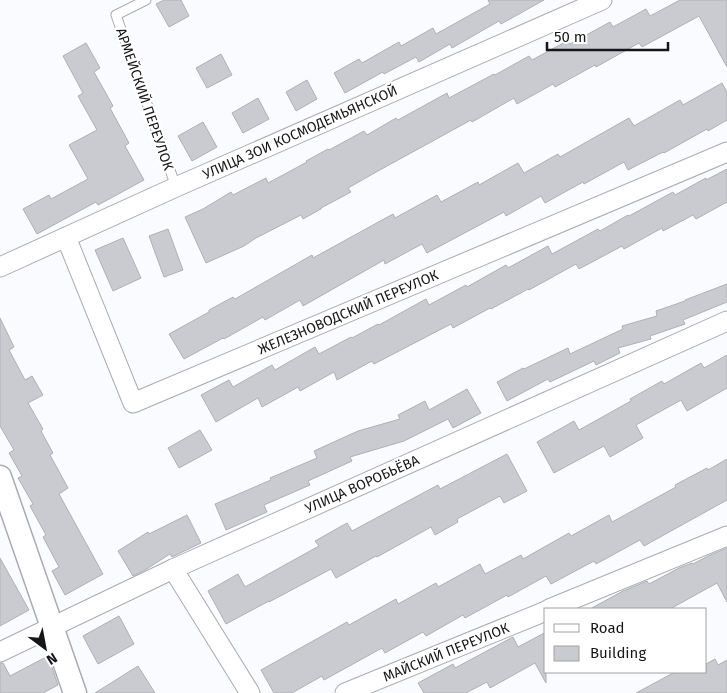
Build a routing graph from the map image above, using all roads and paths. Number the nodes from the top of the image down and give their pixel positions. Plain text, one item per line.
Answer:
1 (146, 0) edge
2 (602, 0) edge
3 (727, 152) edge
4 (176, 187) junction
5 (66, 238) junction
6 (0, 266) edge
7 (727, 322) edge
8 (0, 477) edge
9 (727, 536) edge
10 (173, 569) junction
11 (552, 608) edge
12 (544, 611) edge
13 (52, 626) junction
14 (0, 652) edge
15 (75, 693) edge
16 (250, 693) edge
17 (345, 693) edge

1 - 4 lane, АРМЕЙСКИЙ ПЕРЕУЛОК
2 - 4 street, УЛИЦА ЗОИ КОСМОДЕМЬЯНСКОЙ
3 - 5 street, ЖЕЛЕЗНОВОДСКИЙ ПЕРЕУЛОК
4 - 5 street, УЛИЦА ЗОИ КОСМОДЕМЬЯНСКОЙ
5 - 6 street, УЛИЦА ЗОИ КОСМОДЕМЬЯНСКОЙ
7 - 10 street, УЛИЦА ВОРОБЬЁВА
8 - 13 street
9 - 11 street, МАЙСКИЙ ПЕРЕУЛОК
10 - 13 street, УЛИЦА ВОРОБЬЁВА
10 - 16 street
12 - 17 street, МАЙСКИЙ ПЕРЕУЛОК
13 - 14 street, УЛИЦА ВОРОБЬЁВА
13 - 15 street

